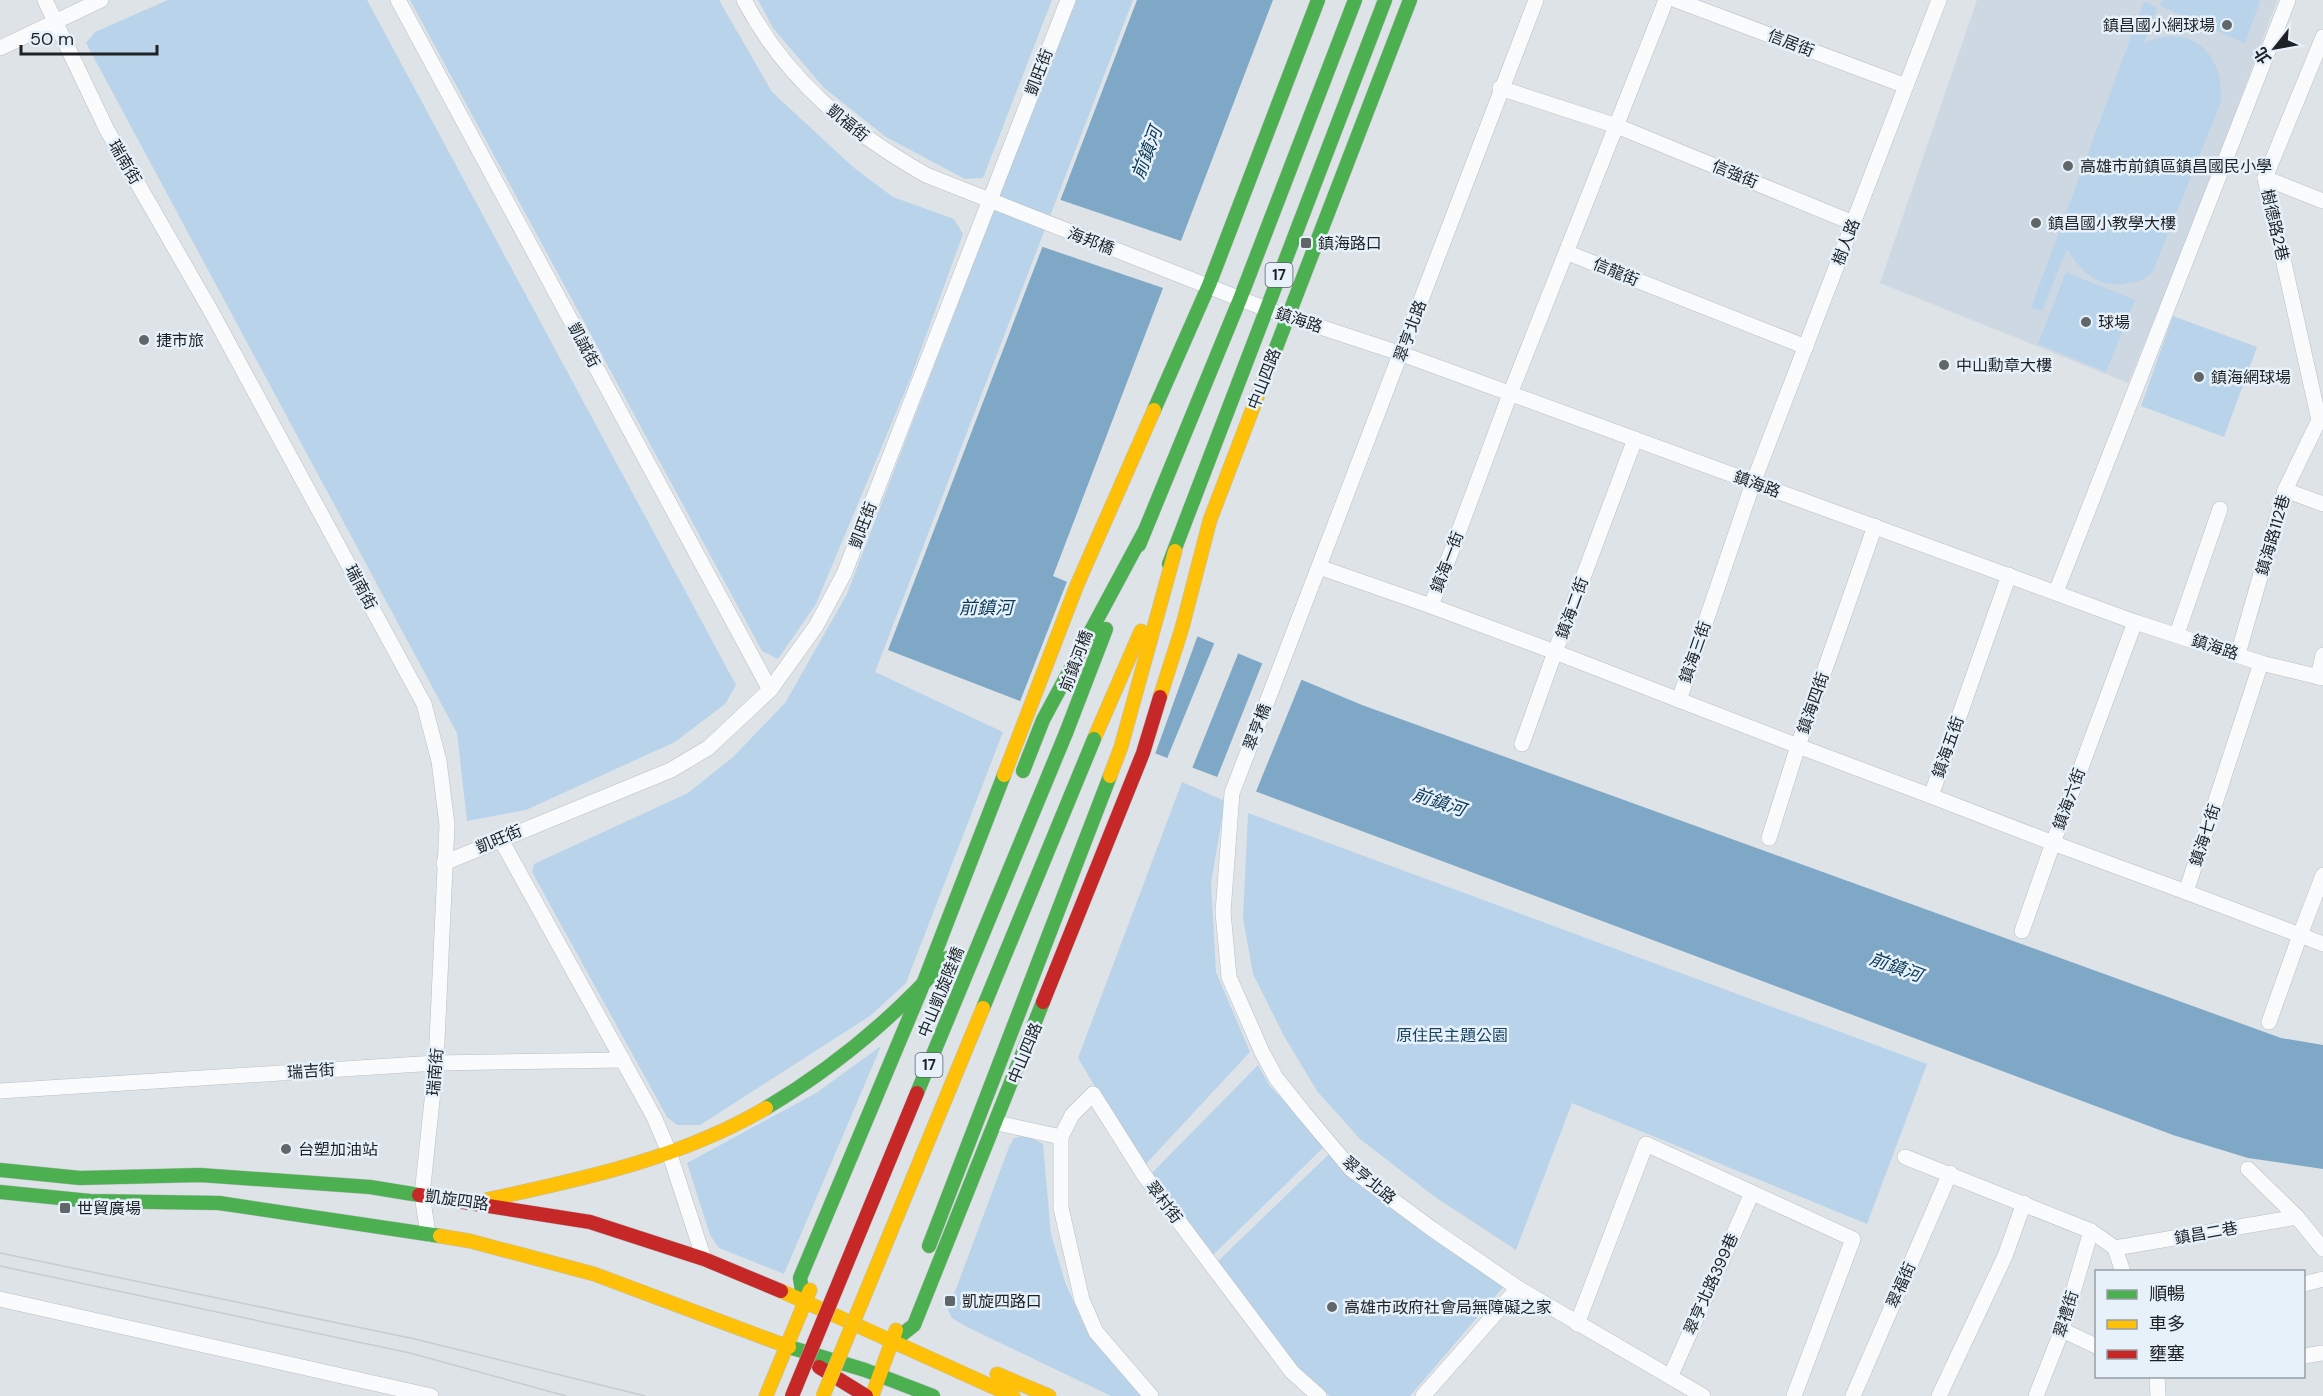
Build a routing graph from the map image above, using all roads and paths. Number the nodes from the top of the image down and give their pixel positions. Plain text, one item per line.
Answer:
1 (45, 0) edge
2 (101, 0) edge
3 (398, 0) edge
4 (744, 0) edge
5 (1068, 0) edge
6 (1318, 0) edge
7 (1355, 0) edge
8 (1385, 0) edge
9 (1410, 0) edge
10 (1536, 0) edge
11 (1666, 0) edge
12 (1676, 0) edge
13 (1939, 0) edge
14 (2288, 0) edge
15 (54, 20) junction
16 (2323, 37) edge
17 (0, 48) edge
18 (1906, 86) junction
19 (1500, 88) junction
20 (1617, 126) junction
21 (2265, 178) junction
22 (2323, 201) edge
23 (989, 202) junction
24 (1853, 223) junction
25 (1568, 253) junction
26 (1201, 283) junction
27 (1240, 299) junction
28 (1266, 309) junction
29 (1288, 316) junction
30 (1806, 346) junction
31 (1402, 354) junction
32 (1510, 394) junction
33 (2321, 419) edge
34 (1635, 440) junction
35 (1753, 483) junction
36 (2285, 490) junction
37 (2323, 504) edge
38 (2220, 509) dead end
39 (1875, 526) junction
40 (1319, 567) junction
41 (2009, 575) junction
42 (2056, 592) junction
43 (1113, 600) junction
44 (1431, 606) junction
45 (1152, 616) junction
46 (2135, 622) junction
47 (2177, 634) junction
48 (1555, 652) junction
49 (2238, 654) junction
50 (2323, 655) edge
51 (1282, 661) joint
52 (2261, 663) junction
53 (2320, 678) edge
54 (770, 690) junction
55 (1679, 700) junction
56 (1066, 733) joint
57 (1522, 744) dead end
58 (1798, 746) junction
59 (1017, 785) dead end
60 (1232, 793) joint
61 (1930, 796) junction
62 (500, 838) junction
63 (1769, 838) dead end
64 (2053, 843) junction
65 (444, 863) junction
66 (2323, 875) edge
67 (978, 882) dead end
68 (2187, 892) junction
69 (2022, 931) dead end
70 (2300, 935) junction
71 (2323, 944) edge
72 (947, 958) junction
73 (920, 992) junction
74 (2270, 1022) dead end
75 (623, 1060) junction
76 (436, 1063) junction
77 (0, 1091) edge
78 (997, 1123) junction
79 (1061, 1137) junction
80 (669, 1152) junction
81 (1905, 1157) dead end
82 (2248, 1169) dead end
83 (0, 1170) edge
84 (1950, 1173) junction
85 (0, 1192) edge
86 (1752, 1193) junction
87 (422, 1195) junction
88 (477, 1203) junction
89 (2024, 1203) junction
90 (2297, 1217) junction
91 (2091, 1231) junction
92 (428, 1234) junction
93 (2115, 1248) junction
94 (2323, 1249) edge
95 (704, 1259) junction
96 (923, 1260) dead end
97 (2123, 1270) edge
98 (2323, 1280) edge
99 (2305, 1284) edge
100 (1518, 1288) junction
101 (0, 1299) edge
102 (804, 1303) junction
103 (903, 1312) dead end
104 (1577, 1324) junction
105 (2062, 1330) junction
106 (891, 1342) junction
107 (2095, 1345) edge
108 (785, 1346) junction
109 (2323, 1353) edge
110 (915, 1354) junction
111 (2305, 1356) edge
112 (1671, 1375) junction
113 (881, 1377) junction
114 (2157, 1378) edge
115 (431, 1396) edge
116 (766, 1396) edge
117 (792, 1396) edge
118 (824, 1396) edge
119 (866, 1396) edge
120 (872, 1396) edge
121 (933, 1396) edge
122 (1013, 1396) edge
123 (1049, 1396) edge
124 (1151, 1396) edge
125 (1319, 1396) edge
126 (1423, 1396) edge
127 (1703, 1396) edge
128 (1794, 1396) edge
129 (1853, 1396) edge
130 (1939, 1396) edge
131 (2036, 1396) edge
132 (2157, 1396) edge

1 - 15 street, 瑞南街
2 - 15 street
3 - 54 street, 凱誠街
4 - 23 street, 凱福街
5 - 23 street, 凱旺街
6 - 26 main road, 17
7 - 27 main road, 17
8 - 28 main road, 中山四路 / 17
9 - 29 main road, 中山四路 / 17
10 - 19 street, 翠亨北路
11 - 20 street
12 - 18 street, 信居街
13 - 18 street, 樹人路
14 - 42 street
15 - 17 street
15 - 65 street, 瑞南街
16 - 21 street, 樹德路2巷
18 - 24 street, 樹人路
19 - 20 street, 信強街
19 - 31 street, 翠亨北路
20 - 24 street, 信強街
20 - 25 street
21 - 22 street
21 - 33 street, 樹德路2巷
23 - 26 street, 海邦橋
23 - 54 street, 凱旺街
24 - 30 street, 樹人路
25 - 30 street, 信龍街
25 - 32 street
26 - 27 street, 鎮海路
26 - 73 main road, 前鎮河橋 / 17
27 - 28 street, 鎮海路
27 - 43 main road, 17
28 - 29 street, 鎮海路
28 - 45 main road, 中山四路 / 17
29 - 31 street, 鎮海路
29 - 78 main road, 中山四路 / 17
30 - 35 street, 樹人路
31 - 32 street, 鎮海路
31 - 40 street, 翠亨北路
32 - 34 street, 鎮海路
32 - 44 street, 鎮海一街
33 - 36 street, 鎮海路112巷
34 - 35 street, 鎮海路
34 - 48 street, 鎮海二街
35 - 39 street, 鎮海路
35 - 55 street, 鎮海三街
36 - 37 street
36 - 49 street, 鎮海路112巷
38 - 47 street
39 - 41 street, 鎮海路
39 - 58 street, 鎮海四街
40 - 44 street
40 - 51 street, 翠亨北路
41 - 42 street, 鎮海路
41 - 61 street, 鎮海五街
42 - 46 street, 鎮海路
43 - 56 main road, 前鎮河橋 / 17
43 - 59 main road, 前鎮河橋 / 17
44 - 48 street, 鎮海一街
45 - 96 main road, 中山四路 / 17
45 - 118 main road, 17, bridge
46 - 47 street, 鎮海路
46 - 64 street, 鎮海六街
47 - 49 street, 鎮海路
48 - 55 street, 鎮海二街
48 - 57 street
49 - 52 street, 鎮海路
50 - 53 street
51 - 60 street, 翠亨橋
52 - 53 street, 鎮海路
52 - 68 street, 鎮海七街
54 - 62 street, 凱旺街
55 - 58 street, 鎮海三街
56 - 117 main road, 中山凱旋陸橋 / 17, bridge
58 - 61 street, 鎮海四街
58 - 63 street
60 - 100 street, 翠亨北路
61 - 64 street, 鎮海五街
62 - 65 street, 凱旺街
62 - 75 street
64 - 68 street, 鎮海六街
64 - 69 street
65 - 76 street, 瑞南街
66 - 70 street
67 - 72 main road, 17
68 - 70 street
70 - 71 street
70 - 74 street
72 - 73 main road
72 - 102 main road, 17
73 - 80 main road
73 - 102 main road, 17
75 - 76 street, 瑞吉街
75 - 80 street
76 - 77 street, 瑞吉街
76 - 87 street, 瑞南街
78 - 79 street
78 - 106 main road, 中山四路 / 17
79 - 124 street
79 - 125 street, 翠村街
80 - 88 main road
80 - 95 street
81 - 84 street
82 - 90 street
83 - 87 main road, 凱旋四路
84 - 89 street
84 - 129 street, 翠福街
85 - 92 main road
86 - 104 street
86 - 112 street, 翠亨北路399巷
86 - 128 street
87 - 88 main road, 凱旋四路
87 - 92 street, 瑞南街
88 - 95 main road, 凱旋四路
89 - 91 street
89 - 130 street
90 - 93 street, 鎮昌二巷
90 - 94 street
91 - 93 street
91 - 105 street, 翠禮街
92 - 108 main road
93 - 97 street
95 - 102 main road, 凱旋四路
98 - 99 street
100 - 104 street, 翠亨北路
100 - 126 street
101 - 115 street
102 - 106 main road, 凱旋四路
102 - 108 main road, 17
103 - 106 main road
104 - 112 street, 翠亨北路
105 - 107 street
105 - 131 street, 翠禮街
106 - 110 main road, 凱旋四路
106 - 113 main road
108 - 113 main road
108 - 116 main road, 17
108 - 119 main road
109 - 111 street
110 - 122 main road
110 - 123 main road
112 - 127 street, 翠亨北路
113 - 120 main road
113 - 121 main road
114 - 132 street

